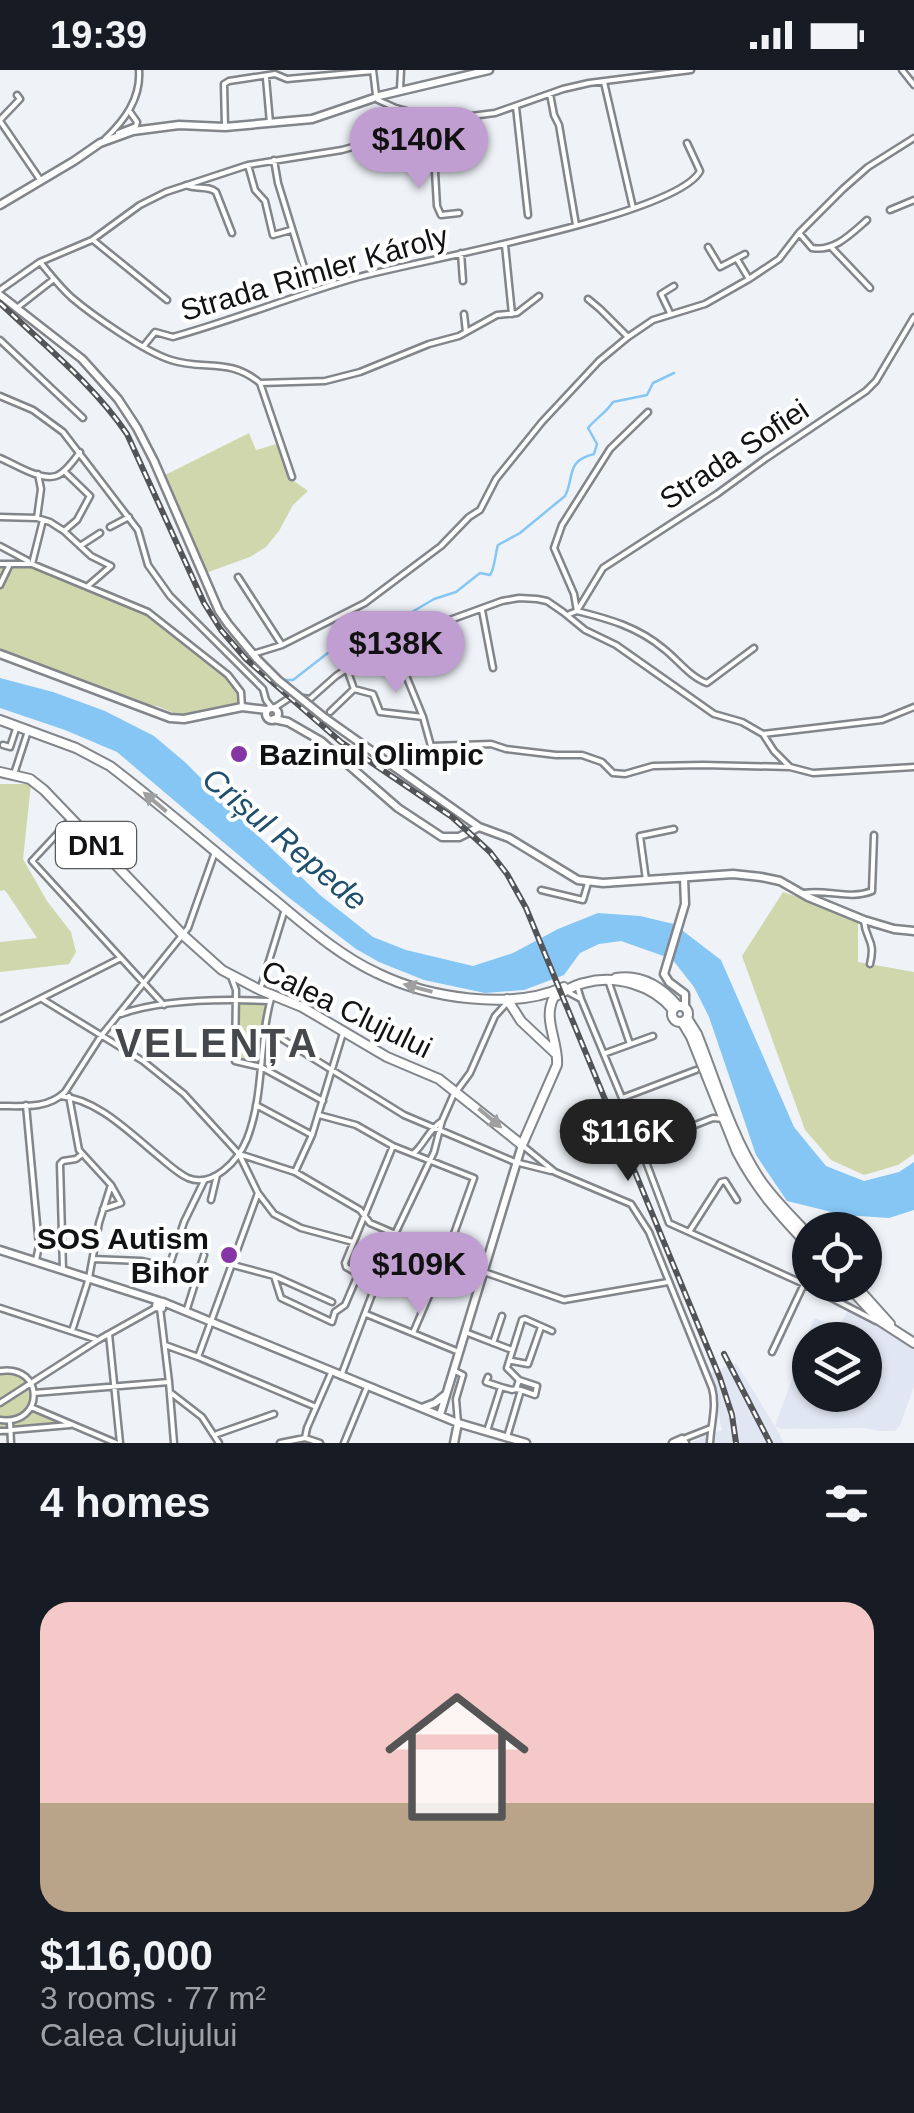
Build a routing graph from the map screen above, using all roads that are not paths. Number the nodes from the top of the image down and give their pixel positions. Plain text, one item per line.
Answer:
1 (139, 70) edge
2 (401, 70) edge
3 (489, 70) edge
4 (691, 70) edge
5 (902, 70) edge
6 (373, 71) edge
7 (266, 77) junction
8 (603, 80) junction
9 (914, 85) edge
10 (400, 89) junction
11 (550, 94) junction
12 (17, 96) dead end
13 (377, 97) junction
14 (516, 107) junction
15 (129, 111) junction
16 (394, 115) junction
17 (0, 120) edge
18 (432, 120) junction
19 (270, 123) junction
20 (415, 123) junction
21 (225, 127) junction
22 (139, 130) junction
23 (117, 132) junction
24 (914, 138) edge
25 (100, 143) junction
26 (687, 143) dead end
27 (274, 160) junction
28 (248, 165) junction
29 (41, 181) junction
30 (186, 184) junction
31 (914, 200) edge
32 (0, 205) edge
33 (634, 208) junction
34 (890, 210) dead end
35 (458, 213) dead end
36 (528, 214) dead end
37 (867, 220) dead end
38 (576, 225) junction
39 (292, 230) junction
40 (232, 232) dead end
41 (799, 234) junction
42 (92, 240) junction
43 (505, 245) junction
44 (708, 247) dead end
45 (831, 247) junction
46 (462, 253) junction
47 (744, 254) dead end
48 (737, 259) junction
49 (40, 262) junction
50 (54, 279) junction
51 (749, 279) junction
52 (463, 281) dead end
53 (674, 286) dead end
54 (870, 288) dead end
55 (312, 292) junction
56 (2, 295) edge
57 (539, 296) dead end
58 (167, 300) dead end
59 (588, 300) dead end
60 (16, 309) junction
61 (670, 313) junction
62 (464, 314) dead end
63 (512, 314) junction
64 (914, 316) edge
65 (466, 332) junction
66 (628, 337) junction
67 (0, 340) edge
68 (143, 347) junction
69 (260, 383) junction
70 (0, 396) edge
71 (648, 412) dead end
72 (83, 418) dead end
73 (80, 452) junction
74 (0, 458) edge
75 (64, 470) junction
76 (38, 474) junction
77 (292, 478) dead end
78 (0, 516) edge
79 (130, 517) junction
80 (40, 519) junction
81 (110, 528) dead end
82 (64, 532) junction
83 (100, 533) dead end
84 (0, 546) edge
85 (80, 546) junction
86 (0, 564) edge
87 (10, 564) junction
88 (32, 564) junction
89 (238, 576) dead end
90 (0, 585) edge
91 (89, 586) junction
92 (481, 608) junction
93 (578, 611) junction
94 (566, 615) junction
95 (346, 616) junction
96 (408, 636) junction
97 (240, 638) junction
98 (282, 645) junction
99 (754, 648) dead end
100 (266, 650) junction
101 (371, 652) junction
102 (0, 654) edge
103 (255, 657) junction
104 (347, 668) junction
105 (493, 668) dead end
106 (354, 689) junction
107 (914, 707) edge
108 (246, 708) junction
109 (272, 710) junction
110 (327, 715) junction
111 (423, 717) junction
112 (0, 720) edge
113 (17, 726) junction
114 (29, 730) junction
115 (763, 734) junction
116 (3, 744) dead end
117 (790, 767) junction
118 (914, 767) edge
119 (0, 772) edge
120 (14, 774) junction
121 (71, 818) junction
122 (479, 827) junction
123 (674, 829) dead end
124 (874, 835) dead end
125 (216, 852) junction
126 (684, 878) junction
127 (646, 880) junction
128 (588, 882) junction
129 (541, 890) dead end
130 (801, 894) junction
131 (286, 909) junction
132 (864, 920) junction
133 (914, 931) edge
134 (182, 934) junction
135 (122, 958) junction
136 (870, 964) dead end
137 (230, 975) junction
138 (608, 980) junction
139 (142, 983) junction
140 (577, 985) junction
141 (250, 986) junction
142 (236, 990) junction
143 (260, 990) junction
144 (566, 990) junction
145 (271, 998) junction
146 (42, 999) junction
147 (580, 999) junction
148 (236, 1000) junction
149 (510, 1000) junction
150 (679, 1002) junction
151 (164, 1005) junction
152 (118, 1015) junction
153 (0, 1019) edge
154 (684, 1020) junction
155 (266, 1029) junction
156 (343, 1034) junction
157 (100, 1036) junction
158 (653, 1036) dead end
159 (630, 1044) junction
160 (604, 1054) junction
161 (558, 1056) junction
162 (262, 1068) junction
163 (332, 1070) junction
164 (701, 1071) junction
165 (457, 1092) junction
166 (64, 1095) junction
167 (622, 1098) junction
168 (323, 1101) junction
169 (0, 1106) edge
170 (26, 1106) junction
171 (256, 1106) junction
172 (319, 1115) junction
173 (719, 1116) junction
174 (442, 1121) junction
175 (432, 1127) junction
176 (440, 1130) junction
177 (312, 1135) junction
178 (522, 1145) junction
179 (393, 1146) junction
180 (639, 1147) junction
181 (414, 1153) junction
182 (81, 1154) junction
183 (239, 1154) junction
184 (539, 1159) junction
185 (431, 1160) junction
186 (515, 1162) junction
187 (536, 1168) junction
188 (295, 1172) junction
189 (556, 1172) junction
190 (217, 1175) junction
191 (204, 1181) junction
192 (111, 1185) junction
193 (258, 1193) junction
194 (211, 1200) dead end
195 (737, 1200) dead end
196 (103, 1210) junction
197 (364, 1214) junction
198 (792, 1217) edge
199 (792, 1229) edge
200 (689, 1232) junction
201 (395, 1234) junction
202 (353, 1242) junction
203 (0, 1250) edge
204 (204, 1255) dead end
205 (446, 1256) junction
206 (93, 1259) junction
207 (35, 1262) junction
208 (233, 1265) junction
209 (63, 1270) junction
210 (484, 1272) junction
211 (274, 1276) junction
212 (89, 1278) junction
213 (792, 1279) edge
214 (668, 1282) junction
215 (332, 1302) dead end
216 (796, 1302) edge
217 (840, 1302) edge
218 (851, 1302) edge
219 (865, 1302) edge
220 (869, 1302) edge
221 (159, 1305) junction
222 (850, 1307) junction
223 (0, 1308) edge
224 (186, 1312) junction
225 (366, 1314) junction
226 (502, 1316) dead end
227 (211, 1322) junction
228 (541, 1328) junction
229 (892, 1328) junction
230 (72, 1331) junction
231 (465, 1332) junction
232 (552, 1332) dead end
233 (413, 1333) junction
234 (109, 1334) junction
235 (912, 1338) edge
236 (98, 1340) junction
237 (493, 1343) junction
238 (165, 1345) junction
239 (512, 1350) junction
240 (459, 1352) junction
241 (772, 1352) dead end
242 (198, 1357) junction
243 (510, 1360) junction
244 (0, 1370) edge
245 (452, 1370) junction
246 (332, 1372) junction
247 (340, 1376) junction
248 (488, 1377) dead end
249 (519, 1380) junction
250 (169, 1382) junction
251 (30, 1383) junction
252 (114, 1386) junction
253 (368, 1386) junction
254 (500, 1386) junction
255 (518, 1390) junction
256 (170, 1392) junction
257 (34, 1393) junction
258 (446, 1394) junction
259 (0, 1402) edge
260 (31, 1407) junction
261 (316, 1408) junction
262 (422, 1408) junction
263 (274, 1414) dead end
264 (440, 1415) junction
265 (0, 1420) edge
266 (10, 1422) junction
267 (458, 1423) junction
268 (74, 1424) junction
269 (710, 1428) junction
270 (11, 1430) junction
271 (0, 1432) edge
272 (487, 1432) junction
273 (215, 1434) junction
274 (305, 1438) junction
275 (511, 1440) edge
276 (684, 1441) edge
277 (12, 1443) edge
278 (118, 1443) edge
279 (174, 1443) edge
280 (219, 1443) edge
281 (280, 1443) edge
282 (320, 1443) edge
283 (344, 1443) edge
284 (454, 1443) edge
285 (526, 1443) edge
286 (673, 1443) edge
287 (710, 1443) edge

1 - 15 street
2 - 10 street
3 - 10 main road
4 - 8 street
5 - 9 street
6 - 7 street
6 - 13 street
7 - 19 street
7 - 21 street
8 - 11 street
8 - 33 street
10 - 13 main road
11 - 14 street
11 - 38 street
12 - 17 street
13 - 16 street
13 - 19 main road
14 - 18 street
14 - 36 street
15 - 23 street
15 - 23 street
16 - 20 street
16 - 20 street
16 - 27 street
17 - 29 street
18 - 20 street
18 - 35 street
19 - 21 main road
21 - 22 main road
22 - 23 main road
22 - 25 main road
23 - 25 main road
24 - 41 street
25 - 29 main road
26 - 33 street, Strada Rimler Károly
27 - 28 street
27 - 39 street
28 - 30 street
28 - 39 street
29 - 32 main road
30 - 40 street
30 - 42 street
31 - 34 street
33 - 38 street, Strada Rimler Károly
37 - 45 street
38 - 43 street, Strada Rimler Károly
39 - 55 street
41 - 45 street
41 - 51 street
42 - 49 street
42 - 58 street
43 - 46 street, Strada Rimler Károly
43 - 63 street
44 - 48 street
45 - 54 street
46 - 52 street
46 - 55 street, Strada Rimler Károly
47 - 48 street
48 - 51 street
49 - 50 street
49 - 56 street
50 - 60 street
50 - 68 street
51 - 61 street
53 - 61 street
55 - 68 street, Strada Rimler Károly
56 - 60 main road
57 - 63 street
59 - 66 street
60 - 97 main road
61 - 66 street
62 - 65 street
63 - 65 street
64 - 93 street, Strada Sofiei
65 - 69 street
66 - 95 street
67 - 72 street
68 - 69 street
69 - 77 street
70 - 73 street
71 - 93 street
73 - 75 street
73 - 79 street
74 - 76 street
75 - 76 street
75 - 82 street
76 - 80 street
78 - 80 street
79 - 81 street
79 - 109 street
80 - 82 street
80 - 88 street
82 - 85 street
83 - 85 street
84 - 88 street
85 - 91 street
86 - 87 street
87 - 88 street
87 - 90 street
88 - 91 street
89 - 98 street
91 - 108 street
92 - 94 street
92 - 96 street
92 - 105 street
93 - 94 street
93 - 99 street
94 - 115 street
95 - 98 street
95 - 101 street
96 - 101 street
96 - 111 street
97 - 100 street
97 - 103 main road
98 - 100 street
100 - 103 street
101 - 104 street
102 - 108 main road
103 - 110 main road, bridge
104 - 106 street
104 - 109 street
106 - 110 street
106 - 111 street
107 - 115 street
108 - 109 main road
109 - 122 main road
110 - 122 main road
111 - 117 street
112 - 113 main road, DN1
113 - 114 main road, DN1
113 - 116 street
114 - 120 street
125 -> 114 main road, DN1
115 - 117 street
117 - 118 street
119 - 120 main road, Calea Clujului / DN1
120 - 121 main road, Calea Clujului / DN1
121 - 134 main road, Calea Clujului / DN1
121 - 135 street
122 - 128 main road
123 - 127 street
124 - 130 street
125 - 131 main road, DN1
125 - 134 street
126 - 127 main road
126 - 130 main road
126 - 150 main road
127 - 128 main road
128 - 129 street
130 - 132 main road
131 - 143 street
149 -> 131 main road, DN1
132 - 133 main road
132 - 136 street
134 - 137 main road, Calea Clujului / DN1
134 - 139 street
135 - 139 street
135 - 146 street
137 - 141 main road, Calea Clujului / DN1
137 - 142 street
138 - 140 main road, DN1
138 - 150 main road, DN1
138 - 159 street
139 - 151 street
139 - 152 street
140 - 144 main road, DN1
140 - 147 street
141 - 142 street
141 - 143 main road, Calea Clujului / DN1
142 - 148 street
143 - 145 main road, Calea Clujului / DN1
144 - 147 street
144 - 161 main road
145 - 148 street
145 - 155 street
145 - 156 main road, Calea Clujului / DN1
146 - 153 street
146 - 157 street
147 - 160 street
148 - 151 street
148 - 162 street
149 - 150 main road, DN1
149 - 161 main road
149 - 165 street
150 - 154 main road, DN1
150 - 154 main road, DN1
151 - 152 street
152 - 157 street
154 - 164 main road, DN1
154 - 198 main road, DN1
155 - 162 street
155 - 163 street
156 - 163 street
156 - 165 main road, Calea Clujului / DN1
157 - 166 street
157 - 183 street
158 - 159 street
159 - 160 street
160 - 167 street
161 - 178 main road
162 - 168 street
162 - 171 street
163 - 168 street
163 - 175 street
164 - 167 street
164 - 173 main road, DN1
165 - 174 street
165 -> 178 main road, Calea Clujului / DN1
166 - 170 street
166 - 182 street
166 - 191 street
167 - 180 street
168 - 172 street
169 - 170 street
170 - 207 street
171 - 177 street
171 - 183 street
172 - 177 street
172 - 179 street
173 - 180 street
173 - 199 main road, DN1
174 - 175 street
174 - 176 street
175 - 176 street
175 - 181 street
176 - 185 street
176 - 186 street
177 - 188 street
178 - 184 street, Calea Clujului
178 - 186 main road
179 - 181 street
179 - 197 street
180 - 200 street
181 - 185 street
182 - 192 street
182 - 209 street
183 - 188 street
183 - 190 street
183 - 193 street
184 - 187 street
184 - 189 street, Calea Clujului
185 - 201 street
185 - 205 street
186 - 187 street
186 - 210 main road
187 - 189 street
188 - 197 street
189 - 214 street, Calea Clujului
190 - 191 street
190 - 194 street
191 - 206 street
192 - 196 street
192 - 196 street
193 - 202 street
193 - 208 street
195 - 200 street
196 - 206 street
197 - 201 street
197 - 202 street
200 - 213 street
201 - 205 street
201 - 225 street
202 - 211 street
203 - 207 main road
204 - 224 street
205 - 210 street
205 - 233 street
206 - 212 street
207 - 209 main road
208 - 211 street
208 - 227 street
209 - 212 main road
210 - 214 street
210 - 231 main road
211 - 215 street
212 - 221 main road
212 - 230 street
214 - 269 street, Calea Clujului
216 - 241 street
217 - 222 street
218 - 222 street
219 - 229 main road
220 - 229 main road
221 - 224 main road
221 - 234 street
221 - 238 street
222 - 229 street
223 - 230 street
224 - 227 main road
225 - 233 street
225 - 247 street
226 - 237 street
227 - 242 street
227 - 246 main road
228 - 232 street
228 - 239 street
228 - 243 street
229 - 235 main road
230 - 236 street
231 - 237 street
231 - 240 main road
233 - 240 street
234 - 236 street
234 - 252 street
236 - 251 street
237 - 239 street
238 - 242 street
238 - 250 street
239 - 243 street
240 - 245 main road
242 - 261 street
243 - 249 street
244 - 251 street
245 - 258 main road
245 - 267 street
246 - 247 main road
246 - 261 street
247 - 253 main road
248 - 254 street
249 - 255 street
249 - 255 street
250 - 252 street
250 - 256 street
251 - 257 street
251 - 259 street
252 - 257 street
252 - 278 street
253 - 262 main road
253 - 283 street
254 - 255 street
254 - 272 street
255 - 275 street
256 - 273 street
256 - 279 street
257 - 260 street
258 - 262 main road
258 - 264 main road
258 - 267 main road
260 - 266 street
260 - 268 street
261 - 274 street
262 - 264 main road
263 - 273 street
264 - 267 main road
265 - 266 street
266 - 270 street
267 - 272 main road
267 - 284 main road
268 - 270 street
268 - 278 street
269 - 276 street
269 - 287 street, Calea Clujului
270 - 271 street
270 - 277 street
272 - 275 main road
273 - 280 street
274 - 281 street
274 - 282 street
275 - 285 main road
276 - 286 main road

